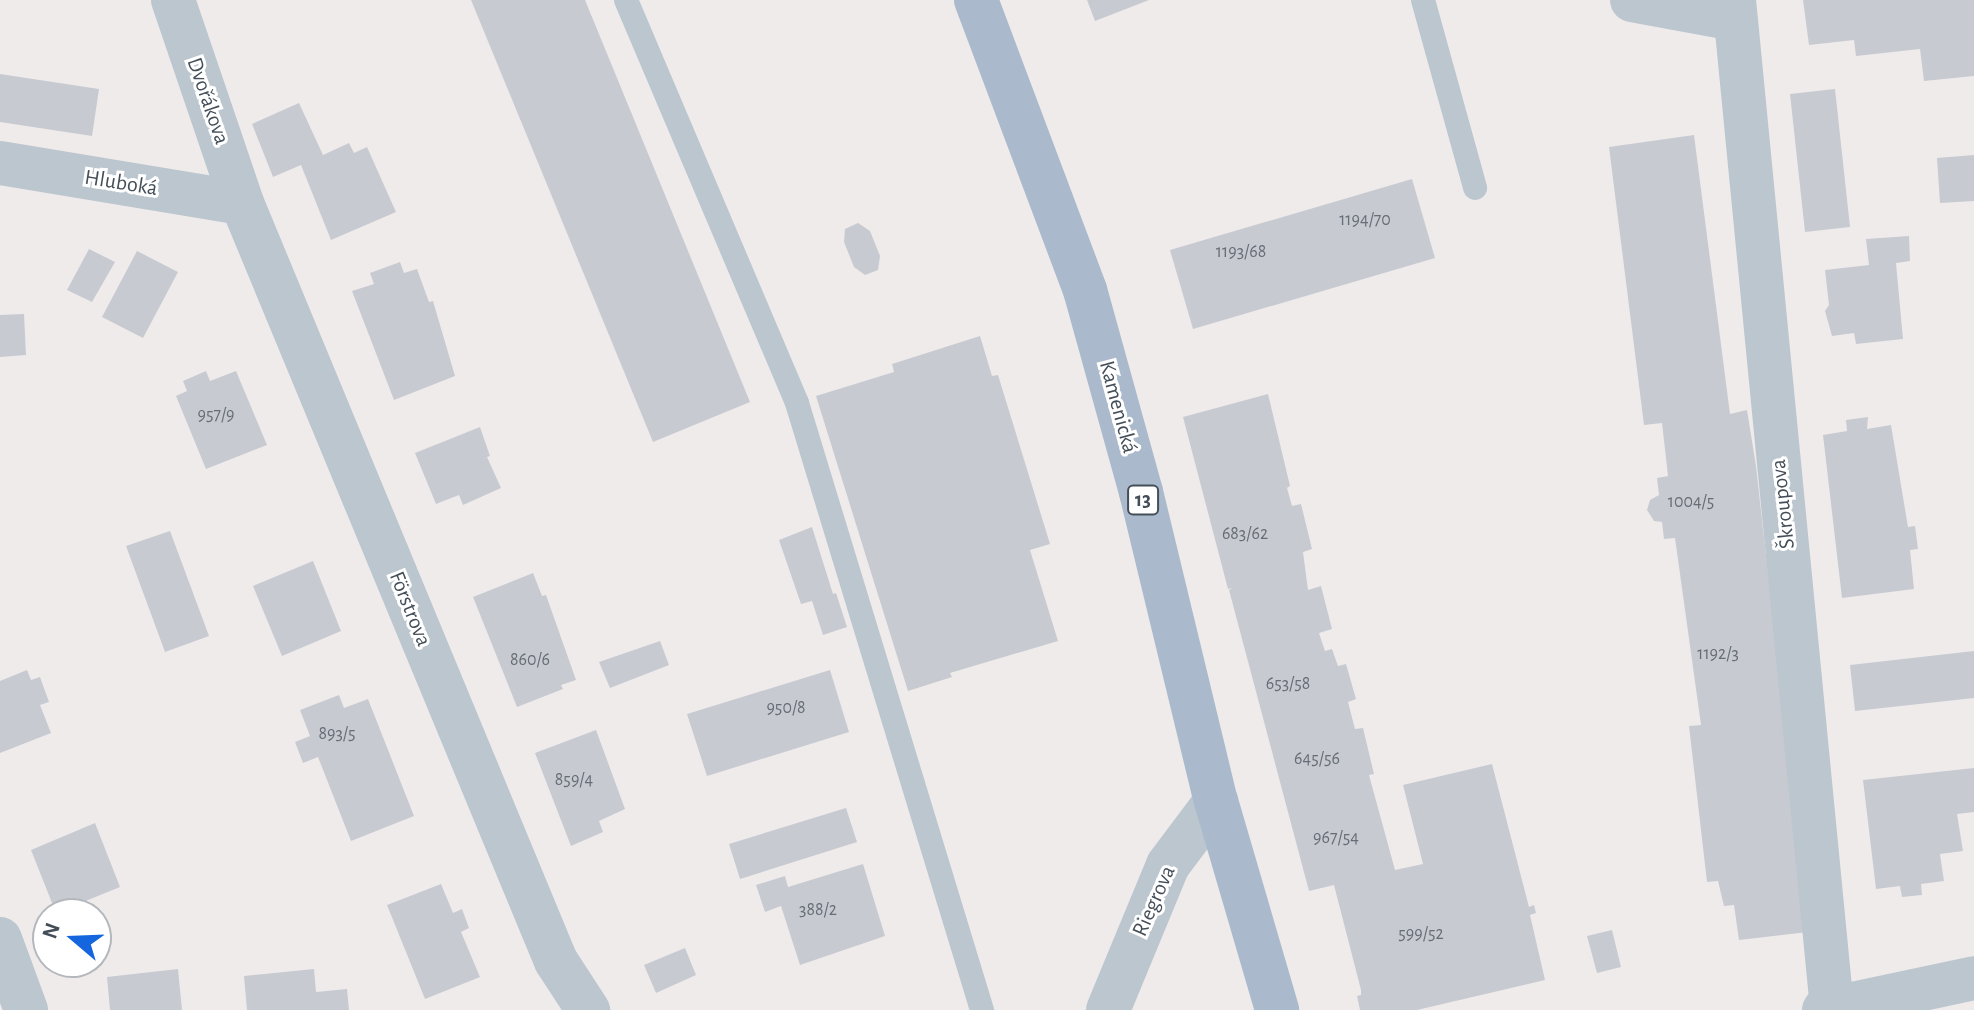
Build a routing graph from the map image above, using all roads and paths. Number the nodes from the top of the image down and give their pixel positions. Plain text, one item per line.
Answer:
1 (173, 0) edge
2 (626, 0) edge
3 (976, 0) edge
4 (1423, 0) edge
5 (1632, 0) edge
6 (1735, 10) edge
7 (0, 163) edge
8 (1475, 188) dead end
9 (242, 203) junction
10 (1216, 801) junction
11 (0, 939) edge
12 (1974, 978) edge
13 (1828, 1009) edge
14 (26, 1010) edge
15 (588, 1010) edge
16 (982, 1010) edge
17 (1108, 1010) edge
18 (1277, 1010) edge

1 - 9 street, Dvořákova
2 - 16 lane
3 - 10 main road, Kamenická / 13
4 - 8 lane
5 - 6 street
6 - 13 street, Škroupova
7 - 9 street, Hluboká
9 - 15 street, Förstrova
10 - 17 street, Riegrova
10 - 18 main road, Kamenická / 13
11 - 14 street
12 - 13 street

